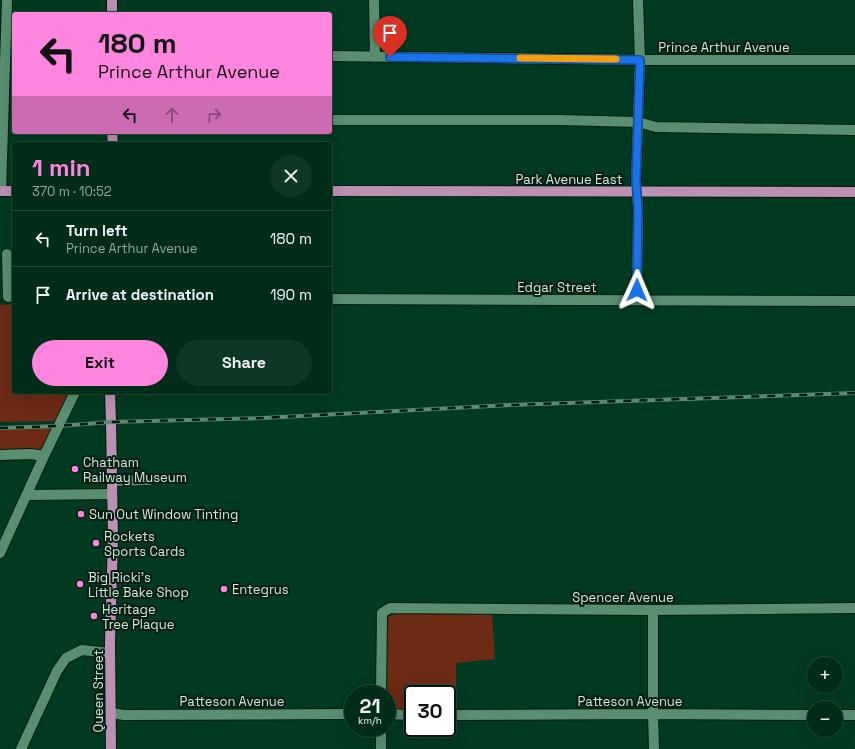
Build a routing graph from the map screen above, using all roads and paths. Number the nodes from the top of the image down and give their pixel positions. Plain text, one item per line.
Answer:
1 (7, 0) edge
2 (112, 0) edge
3 (374, 0) edge
4 (638, 0) edge
5 (112, 12) edge
6 (6, 50) edge
7 (332, 56) edge
8 (374, 57) junction
9 (640, 60) junction
10 (855, 60) edge
11 (332, 120) edge
12 (638, 122) junction
13 (855, 130) edge
14 (1, 191) edge
15 (332, 191) edge
16 (637, 192) junction
17 (855, 192) edge
18 (12, 193) edge
19 (7, 254) dead end
20 (7, 297) edge
21 (332, 299) edge
22 (636, 300) junction
23 (855, 301) edge
24 (74, 394) edge
25 (110, 394) edge
26 (0, 455) edge
27 (44, 456) junction
28 (149, 480) dead end
29 (112, 481) junction
30 (112, 494) junction
31 (27, 495) junction
32 (0, 553) edge
33 (855, 608) edge
34 (653, 610) junction
35 (110, 652) junction
36 (381, 685) edge
37 (111, 713) junction
38 (344, 714) edge
39 (653, 714) junction
40 (456, 715) edge
41 (807, 715) edge
42 (843, 715) edge
43 (855, 715) edge
44 (381, 737) edge
45 (21, 749) edge
46 (111, 749) edge
47 (381, 749) edge
48 (654, 749) edge

1 - 6 street
2 - 5 main road
3 - 8 street
4 - 9 street
6 - 14 street
7 - 8 street, Prince Arthur Avenue
8 - 9 street, Prince Arthur Avenue
9 - 10 street, Prince Arthur Avenue
9 - 12 street
11 - 12 street
12 - 13 street
12 - 16 street
14 - 18 main road
15 - 16 main road, Park Avenue East
16 - 17 main road, Park Avenue East
16 - 22 street
19 - 20 street
21 - 22 street, Edgar Street
22 - 23 street, Edgar Street
24 - 27 street
25 - 29 main road, Queen Street
26 - 27 street
27 - 31 street
28 - 29 street
29 - 30 main road, Queen Street
30 - 31 street
30 - 35 main road, Queen Street
31 - 32 street
33 - 34 street, Spencer Avenue
34 - 36 street, Spencer Avenue
34 - 39 street
35 - 37 main road, Queen Street
35 - 45 street
37 - 38 street, Patteson Avenue
37 - 46 main road, Queen Street
39 - 40 street, Patteson Avenue
39 - 41 street, Patteson Avenue
39 - 48 street
42 - 43 street
44 - 47 street

